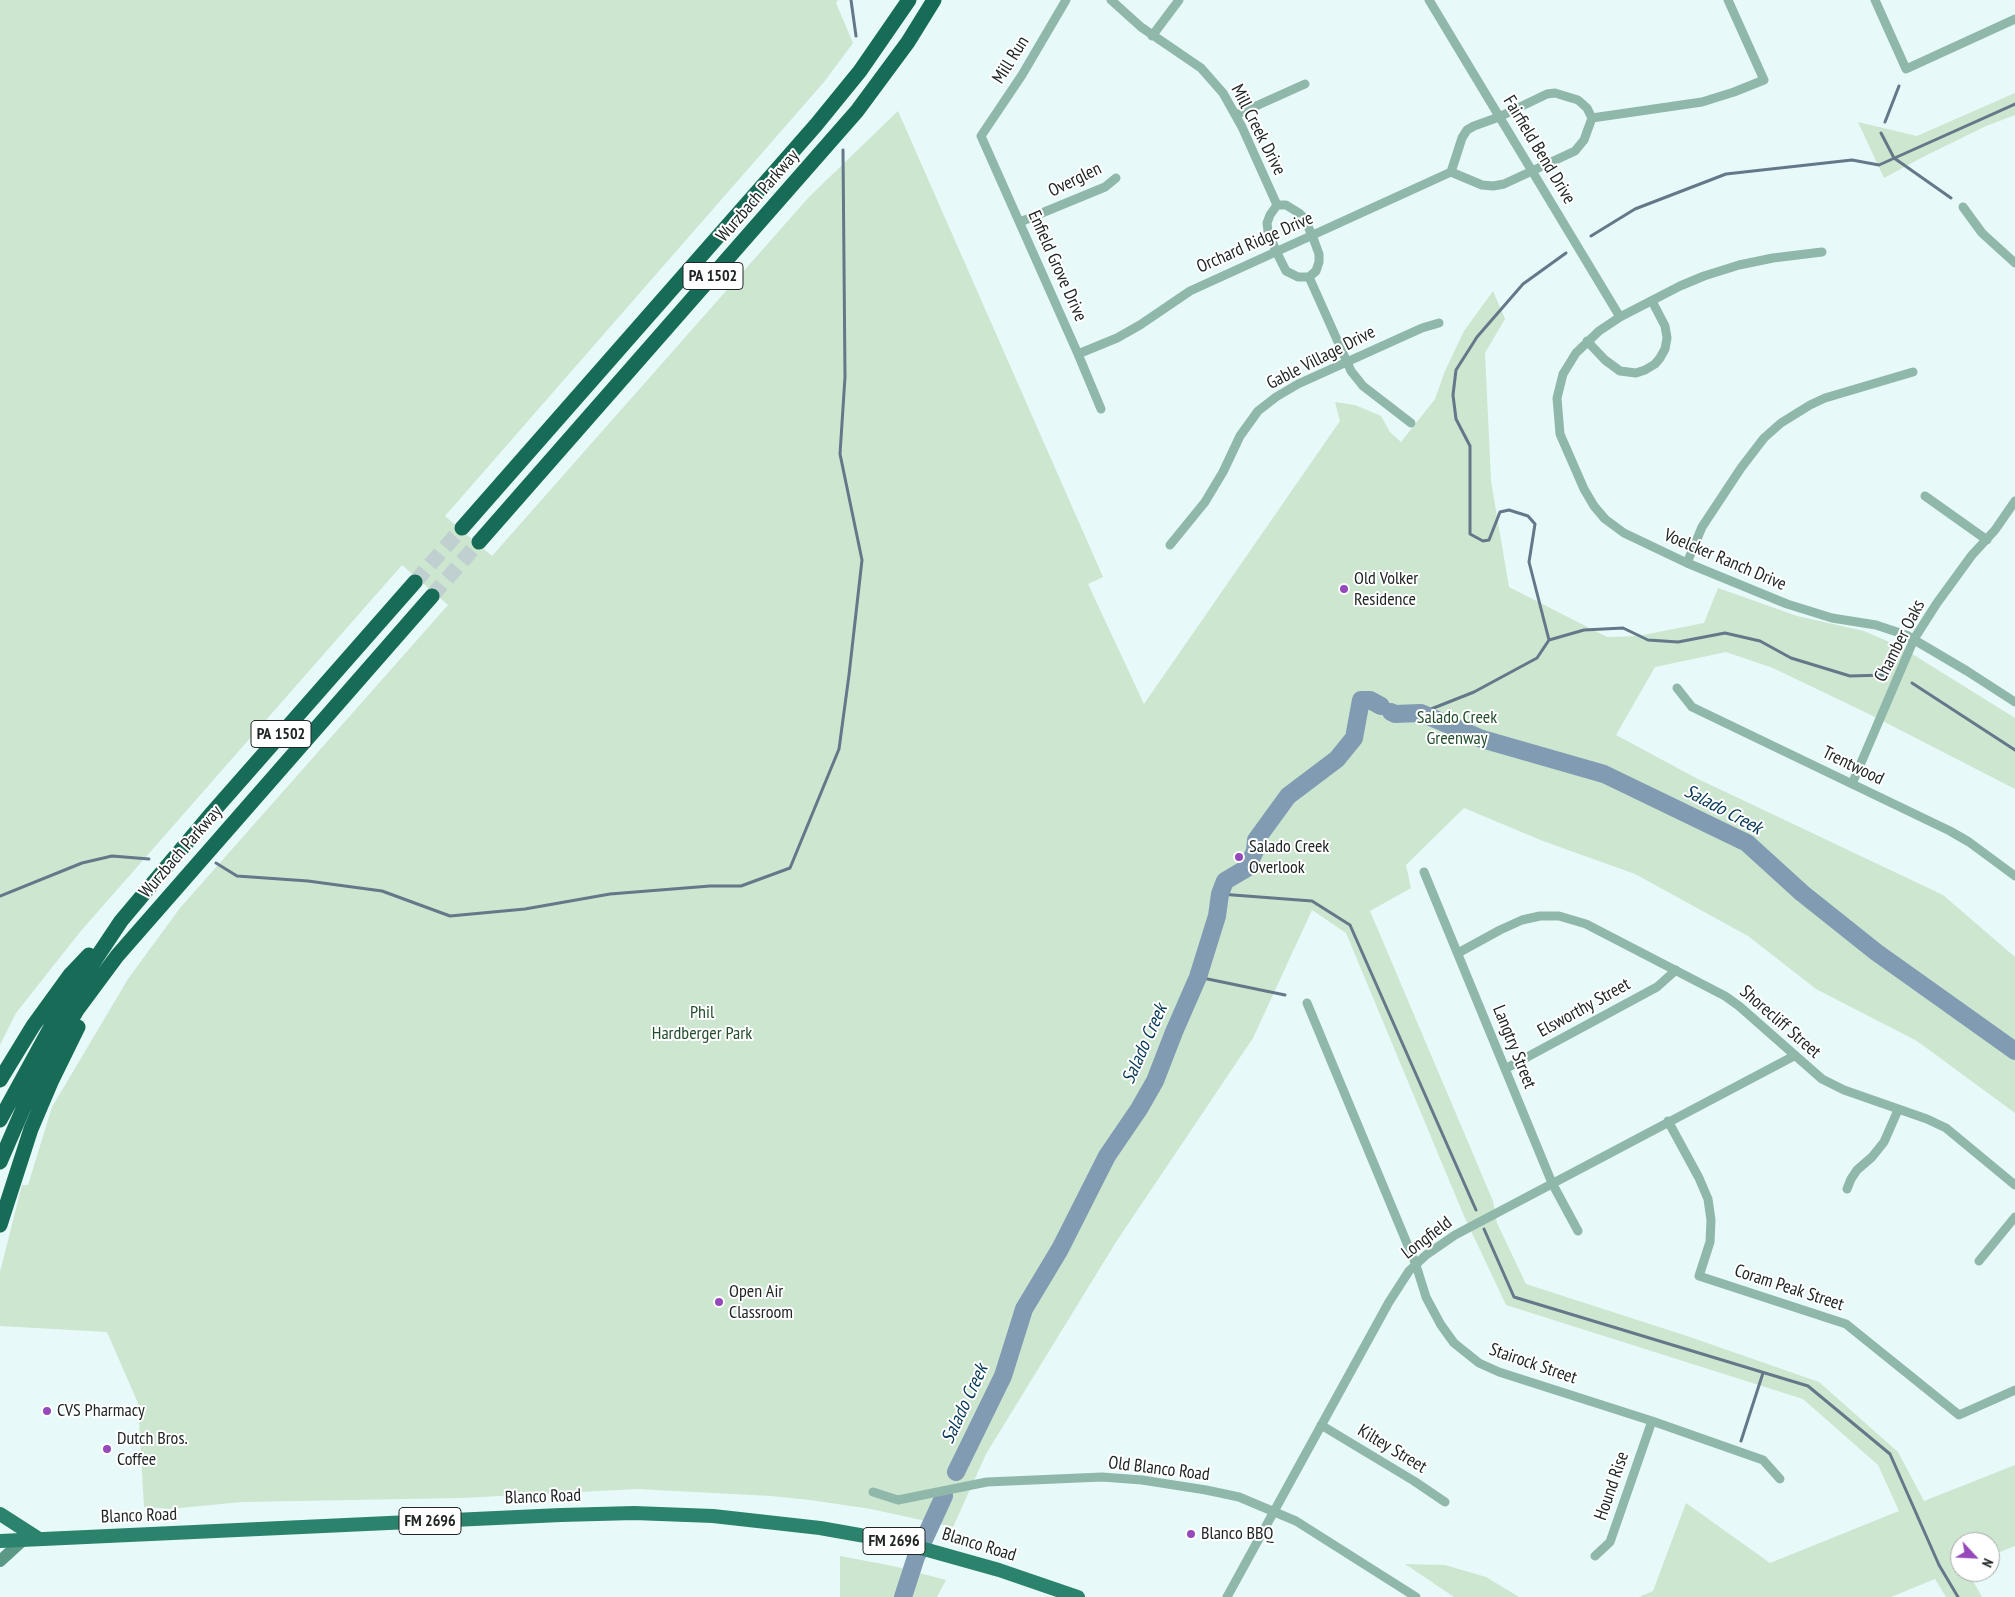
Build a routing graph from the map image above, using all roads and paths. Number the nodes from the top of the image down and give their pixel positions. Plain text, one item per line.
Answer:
1 (910, 0) edge
2 (934, 0) edge
3 (1066, 0) edge
4 (1111, 0) edge
5 (1179, 0) edge
6 (1429, 0) edge
7 (1728, 0) edge
8 (1875, 0) edge
9 (2015, 19) edge
10 (1152, 36) junction
11 (1305, 84) dead end
12 (1236, 115) junction
13 (1499, 117) junction
14 (1592, 118) junction
15 (981, 136) joint
16 (1532, 171) junction
17 (1451, 172) junction
18 (1116, 178) dead end
19 (1277, 205) junction
20 (1963, 207) dead end
21 (1020, 222) junction
22 (1312, 235) junction
23 (1276, 251) junction
24 (1822, 252) dead end
25 (2015, 263) edge
26 (1309, 277) junction
27 (1652, 301) junction
28 (1620, 317) junction
29 (1439, 323) dead end
30 (1587, 341) junction
31 (1078, 354) junction
32 (1346, 362) junction
33 (1913, 372) dead end
34 (1101, 409) dead end
35 (1411, 423) dead end
36 (1925, 496) dead end
37 (2015, 501) edge
38 (462, 528) tunnel mouth
39 (1987, 540) junction
40 (479, 542) tunnel mouth
41 (1170, 545) dead end
42 (1687, 563) junction
43 (415, 582) tunnel mouth
44 (432, 596) tunnel mouth
45 (1914, 639) junction
46 (1677, 688) dead end
47 (2015, 702) edge
48 (1852, 784) junction
49 (1424, 872) dead end
50 (2015, 876) edge
51 (121, 921) junction
52 (1458, 953) junction
53 (117, 956) junction
54 (1676, 970) junction
55 (1307, 1003) dead end
56 (1794, 1056) junction
57 (1505, 1070) junction
58 (0, 1080) edge
59 (1898, 1110) junction
60 (0, 1120) edge
61 (1668, 1121) junction
62 (0, 1162) edge
63 (1552, 1183) junction
64 (2015, 1185) edge
65 (1847, 1188) dead end
66 (2015, 1218) edge
67 (0, 1225) edge
68 (1578, 1231) dead end
69 (1979, 1261) dead end
70 (1416, 1265) junction
71 (2015, 1390) edge
72 (1652, 1421) junction
73 (1320, 1425) junction
74 (1780, 1480) dead end
75 (873, 1492) dead end
76 (1445, 1502) dead end
77 (1274, 1511) junction
78 (0, 1514) edge
79 (39, 1539) junction
80 (23, 1540) junction
81 (0, 1541) edge
82 (1595, 1556) dead end
83 (0, 1561) edge
84 (1078, 1597) edge
85 (1226, 1597) edge
86 (1416, 1597) edge

1 - 38 highway, Wurzbach Parkway / PA 1502
2 - 40 highway, Wurzbach Parkway / PA 1502
3 - 15 street, Mill Run
4 - 10 street, Mill Creek Drive
5 - 10 street
6 - 13 street, Fairfield Bend Drive
7 - 14 street
8 - 9 street
10 - 12 street, Mill Creek Drive
11 - 12 street
12 - 19 street, Mill Creek Drive
13 - 14 street
13 - 16 street, Fairfield Bend Drive
13 - 17 street
14 - 16 street
15 - 21 street, Enfield Grove Drive
16 - 17 street
16 - 28 street, Fairfield Bend Drive
17 - 22 street, Orchard Ridge Drive
18 - 21 street, Overglen
19 - 22 street
19 - 23 street
20 - 25 street
21 - 31 street, Enfield Grove Drive
22 - 23 street, Orchard Ridge Drive
22 - 26 street
23 - 26 street
23 - 31 street, Orchard Ridge Drive
24 - 27 street, Voelcker Ranch Drive
26 - 32 street
27 - 28 street, Voelcker Ranch Drive
27 - 30 street
28 - 30 street, Voelcker Ranch Drive
29 - 32 street, Gable Village Drive
30 - 42 street, Voelcker Ranch Drive
31 - 34 street, Enfield Grove Drive
32 - 35 street
32 - 41 street, Gable Village Drive
33 - 42 street
36 - 39 street
37 - 39 street, Chamber Oaks
39 - 45 street, Chamber Oaks
42 - 45 street, Voelcker Ranch Drive
43 - 51 highway, Wurzbach Parkway / PA 1502
44 - 53 highway, Wurzbach Parkway / PA 1502
45 - 47 street, Voelcker Ranch Drive
45 - 48 street, Chamber Oaks
46 - 48 street, Trentwood
48 - 50 street, Trentwood
49 - 52 street, Langtry Street
51 - 58 highway
51 - 60 highway, Wurzbach Parkway / PA 1502
52 - 54 street, Shorecliff Street
52 - 57 street, Langtry Street
53 - 62 highway, Wurzbach Parkway / PA 1502
53 - 67 highway
54 - 56 street, Shorecliff Street
54 - 57 street, Elsworthy Street
55 - 70 street, Stairock Street
56 - 59 street, Shorecliff Street
56 - 61 street, Longfield
57 - 63 street, Langtry Street
59 - 64 street, Shorecliff Street
59 - 65 street
61 - 63 street, Longfield
61 - 71 street, Coram Peak Street
63 - 68 street, Langtry Street
63 - 70 street, Longfield
66 - 69 street
70 - 72 street, Stairock Street
70 - 73 street, Longfield
72 - 74 street, Stairock Street
72 - 82 street, Hound Rise
73 - 76 street, Kiltey Street
73 - 77 street, Longfield
75 - 77 street, Old Blanco Road
77 - 85 street, Longfield
77 - 86 street, Old Blanco Road
78 - 79 main road
79 - 80 main road, Blanco Road / FM 2696
79 - 84 main road, Blanco Road / FM 2696
80 - 81 main road, Blanco Road / FM 2696
80 - 83 street

